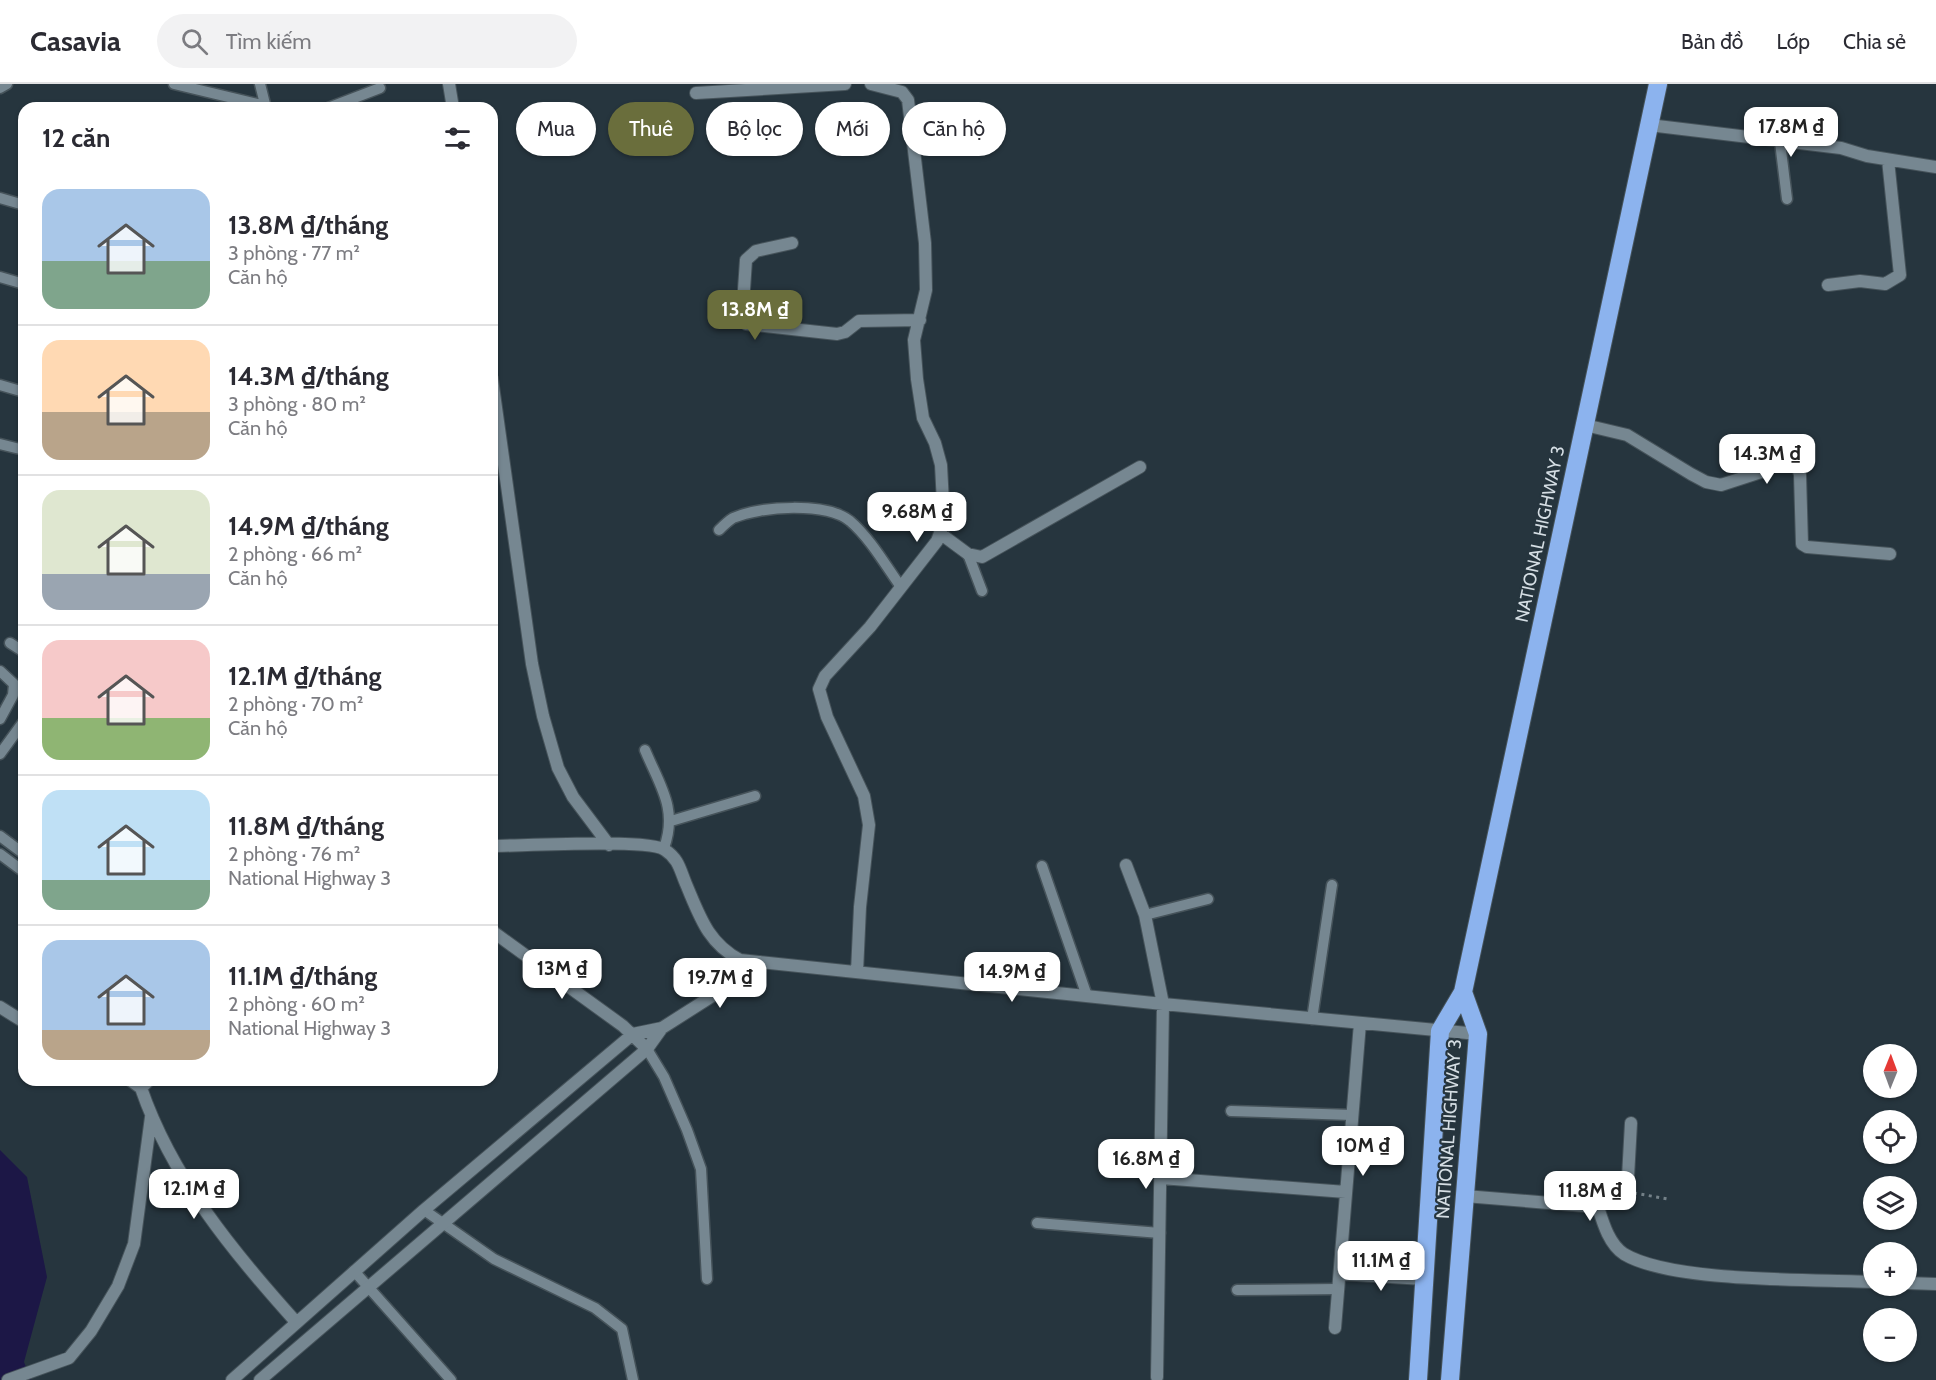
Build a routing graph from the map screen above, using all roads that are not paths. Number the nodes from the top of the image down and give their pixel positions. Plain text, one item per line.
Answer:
1 (7, 84) edge
2 (174, 84) edge
3 (260, 84) edge
4 (449, 84) edge
5 (845, 84) edge
6 (870, 84) edge
7 (1658, 84) edge
8 (380, 87) dead end
9 (0, 88) edge
10 (696, 93) dead end
11 (246, 102) edge
12 (265, 102) edge
13 (343, 102) edge
14 (452, 102) edge
15 (1649, 125) junction
16 (1780, 142) junction
17 (1888, 160) junction
18 (1936, 167) edge
19 (0, 198) edge
20 (1787, 199) dead end
21 (18, 203) edge
22 (792, 243) dead end
23 (0, 277) edge
24 (18, 282) edge
25 (1828, 285) dead end
26 (920, 320) junction
27 (0, 385) edge
28 (18, 390) edge
29 (498, 422) edge
30 (1585, 426) junction
31 (0, 444) edge
32 (18, 448) edge
33 (1140, 467) dead end
34 (719, 530) dead end
35 (941, 534) junction
36 (1890, 554) dead end
37 (968, 555) junction
38 (901, 587) junction
39 (982, 591) dead end
40 (10, 643) dead end
41 (18, 648) edge
42 (0, 671) edge
43 (0, 719) edge
44 (18, 727) edge
45 (4, 741) edge
46 (645, 750) dead end
47 (0, 754) edge
48 (755, 796) dead end
49 (671, 820) junction
50 (0, 836) edge
51 (609, 845) junction
52 (498, 846) edge
53 (664, 848) junction
54 (18, 850) edge
55 (0, 854) edge
56 (1126, 865) dead end
57 (1042, 866) dead end
58 (18, 868) edge
59 (1332, 885) dead end
60 (1208, 899) dead end
61 (1145, 915) junction
62 (498, 935) edge
63 (760, 962) junction
64 (857, 972) junction
65 (744, 976) dead end
66 (731, 984) dead end
67 (1463, 992) junction
68 (1087, 996) junction
69 (1163, 1004) junction
70 (0, 1007) edge
71 (18, 1018) edge
72 (1312, 1018) junction
73 (1360, 1023) junction
74 (662, 1028) junction
75 (1440, 1031) junction
76 (633, 1034) junction
77 (1478, 1034) junction
78 (647, 1049) junction
79 (145, 1086) edge
80 (1232, 1111) dead end
81 (1353, 1115) junction
82 (151, 1117) junction
83 (1631, 1124) dead end
84 (1161, 1178) junction
85 (1346, 1192) junction
86 (1465, 1196) junction
87 (1598, 1207) junction
88 (424, 1210) junction
89 (1037, 1223) dead end
90 (443, 1224) junction
91 (1160, 1233) junction
92 (1341, 1258) junction
93 (354, 1271) junction
94 (1425, 1272) junction
95 (1340, 1274) junction
96 (707, 1279) dead end
97 (1863, 1281) edge
98 (1917, 1283) edge
99 (1936, 1284) edge
100 (369, 1287) junction
101 (1338, 1289) junction
102 (1237, 1290) dead end
103 (296, 1322) junction
104 (1335, 1328) dead end
105 (1157, 1377) dead end
106 (8, 1380) edge
107 (232, 1380) edge
108 (260, 1380) edge
109 (451, 1380) edge
110 (633, 1380) edge
111 (1418, 1380) edge
112 (1450, 1380) edge

1 - 9 lane
2 - 11 lane
3 - 12 lane
4 - 14 street
5 - 10 street
6 - 26 street
7 - 15 highway, NATIONAL HIGHWAY 3
8 - 13 lane
15 - 16 street
15 - 30 highway, NATIONAL HIGHWAY 3
16 - 17 street
16 - 20 lane
17 - 18 street
17 - 25 street
19 - 21 lane
22 - 26 street
23 - 24 lane
26 - 35 street
27 - 28 lane
29 - 51 street
30 - 36 street
30 - 67 highway, NATIONAL HIGHWAY 3
31 - 32 lane
33 - 37 street
34 - 38 lane
35 - 37 street
35 - 38 street
37 - 39 lane
38 - 64 street
40 - 41 lane
42 - 43 lane
44 - 45 lane
45 - 47 lane
46 - 49 lane
48 - 49 lane
49 - 53 lane
50 - 54 lane
51 - 52 street
51 - 53 street
53 - 63 street
55 - 58 lane
56 - 61 street
57 - 68 lane
59 - 72 lane
60 - 61 lane
61 - 69 street
62 - 76 street
63 - 64 street
63 - 65 street
64 - 68 street
66 - 74 street
67 - 75 highway, NATIONAL HIGHWAY 3
67 - 77 highway, NATIONAL HIGHWAY 3
68 - 69 street
69 - 72 street
69 - 84 street
70 - 71 street
72 - 73 street
73 - 75 street
73 - 81 street
74 - 76 street
74 - 78 street
75 - 77 street
75 - 94 highway, NATIONAL HIGHWAY 3
76 - 78 street
76 - 88 street
77 - 86 highway, NATIONAL HIGHWAY 3
78 - 90 street
78 - 96 lane
79 - 82 street
80 - 81 lane
81 - 85 street
82 - 103 street
82 - 106 street
83 - 87 street
84 - 85 street
84 - 91 street
85 - 92 street
86 - 87 street
86 - 112 highway, NATIONAL HIGHWAY 3
87 - 97 street
88 - 90 lane
88 - 93 street
89 - 91 lane
90 - 100 street
90 - 110 lane
91 - 105 street
92 - 94 street
92 - 95 street
93 - 100 lane
93 - 103 street
94 - 95 street
94 - 111 highway, NATIONAL HIGHWAY 3
95 - 101 street
98 - 99 street
100 - 108 street
100 - 109 lane
101 - 102 lane
101 - 104 street
103 - 107 street

